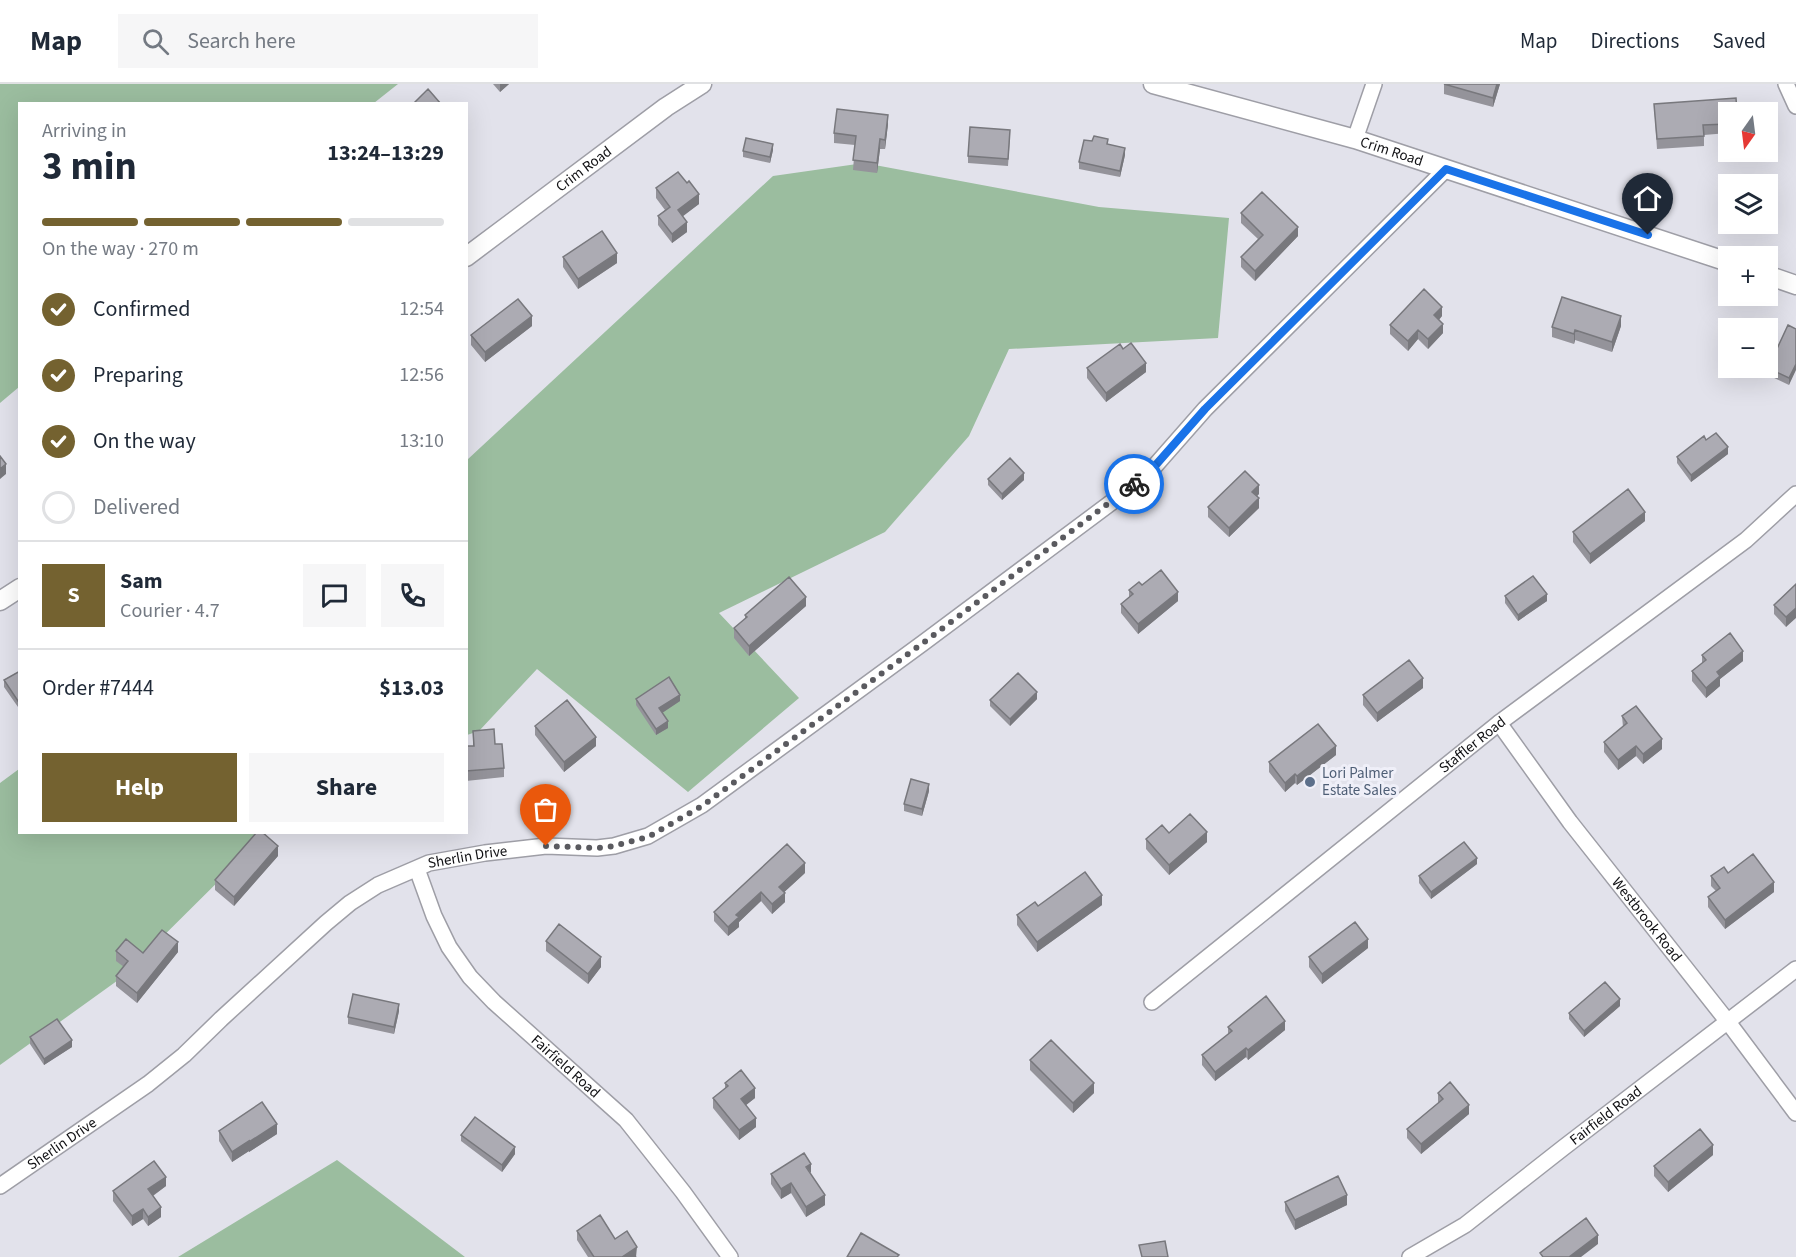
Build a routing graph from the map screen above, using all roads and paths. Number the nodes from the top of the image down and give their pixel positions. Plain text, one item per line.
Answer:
1 (702, 84) edge
2 (1153, 84) edge
3 (1374, 84) edge
4 (1786, 84) edge
5 (1796, 106) edge
6 (1355, 139) junction
7 (1446, 169) junction
8 (468, 256) edge
9 (1718, 259) edge
10 (1778, 279) edge
11 (1796, 285) edge
12 (1796, 494) edge
13 (18, 589) edge
14 (0, 601) edge
15 (1499, 723) junction
16 (417, 868) junction
17 (1796, 969) edge
18 (1152, 1002) dead end
19 (1728, 1022) junction
20 (1796, 1113) edge
21 (0, 1186) edge
22 (730, 1257) edge
23 (1410, 1257) edge

1 - 8 street, Crim Road
2 - 6 street, Crim Road
3 - 6 street
4 - 5 street
6 - 7 street, Crim Road
7 - 9 street, Crim Road
7 - 16 street, Sherlin Drive
10 - 11 street
12 - 15 street, Staffler Road
13 - 14 street
15 - 18 street, Staffler Road
15 - 19 street, Westbrook Road
16 - 21 street, Sherlin Drive
16 - 22 street, Fairfield Road
17 - 19 street, Fairfield Road
19 - 20 street, Westbrook Road
19 - 23 street, Fairfield Road

